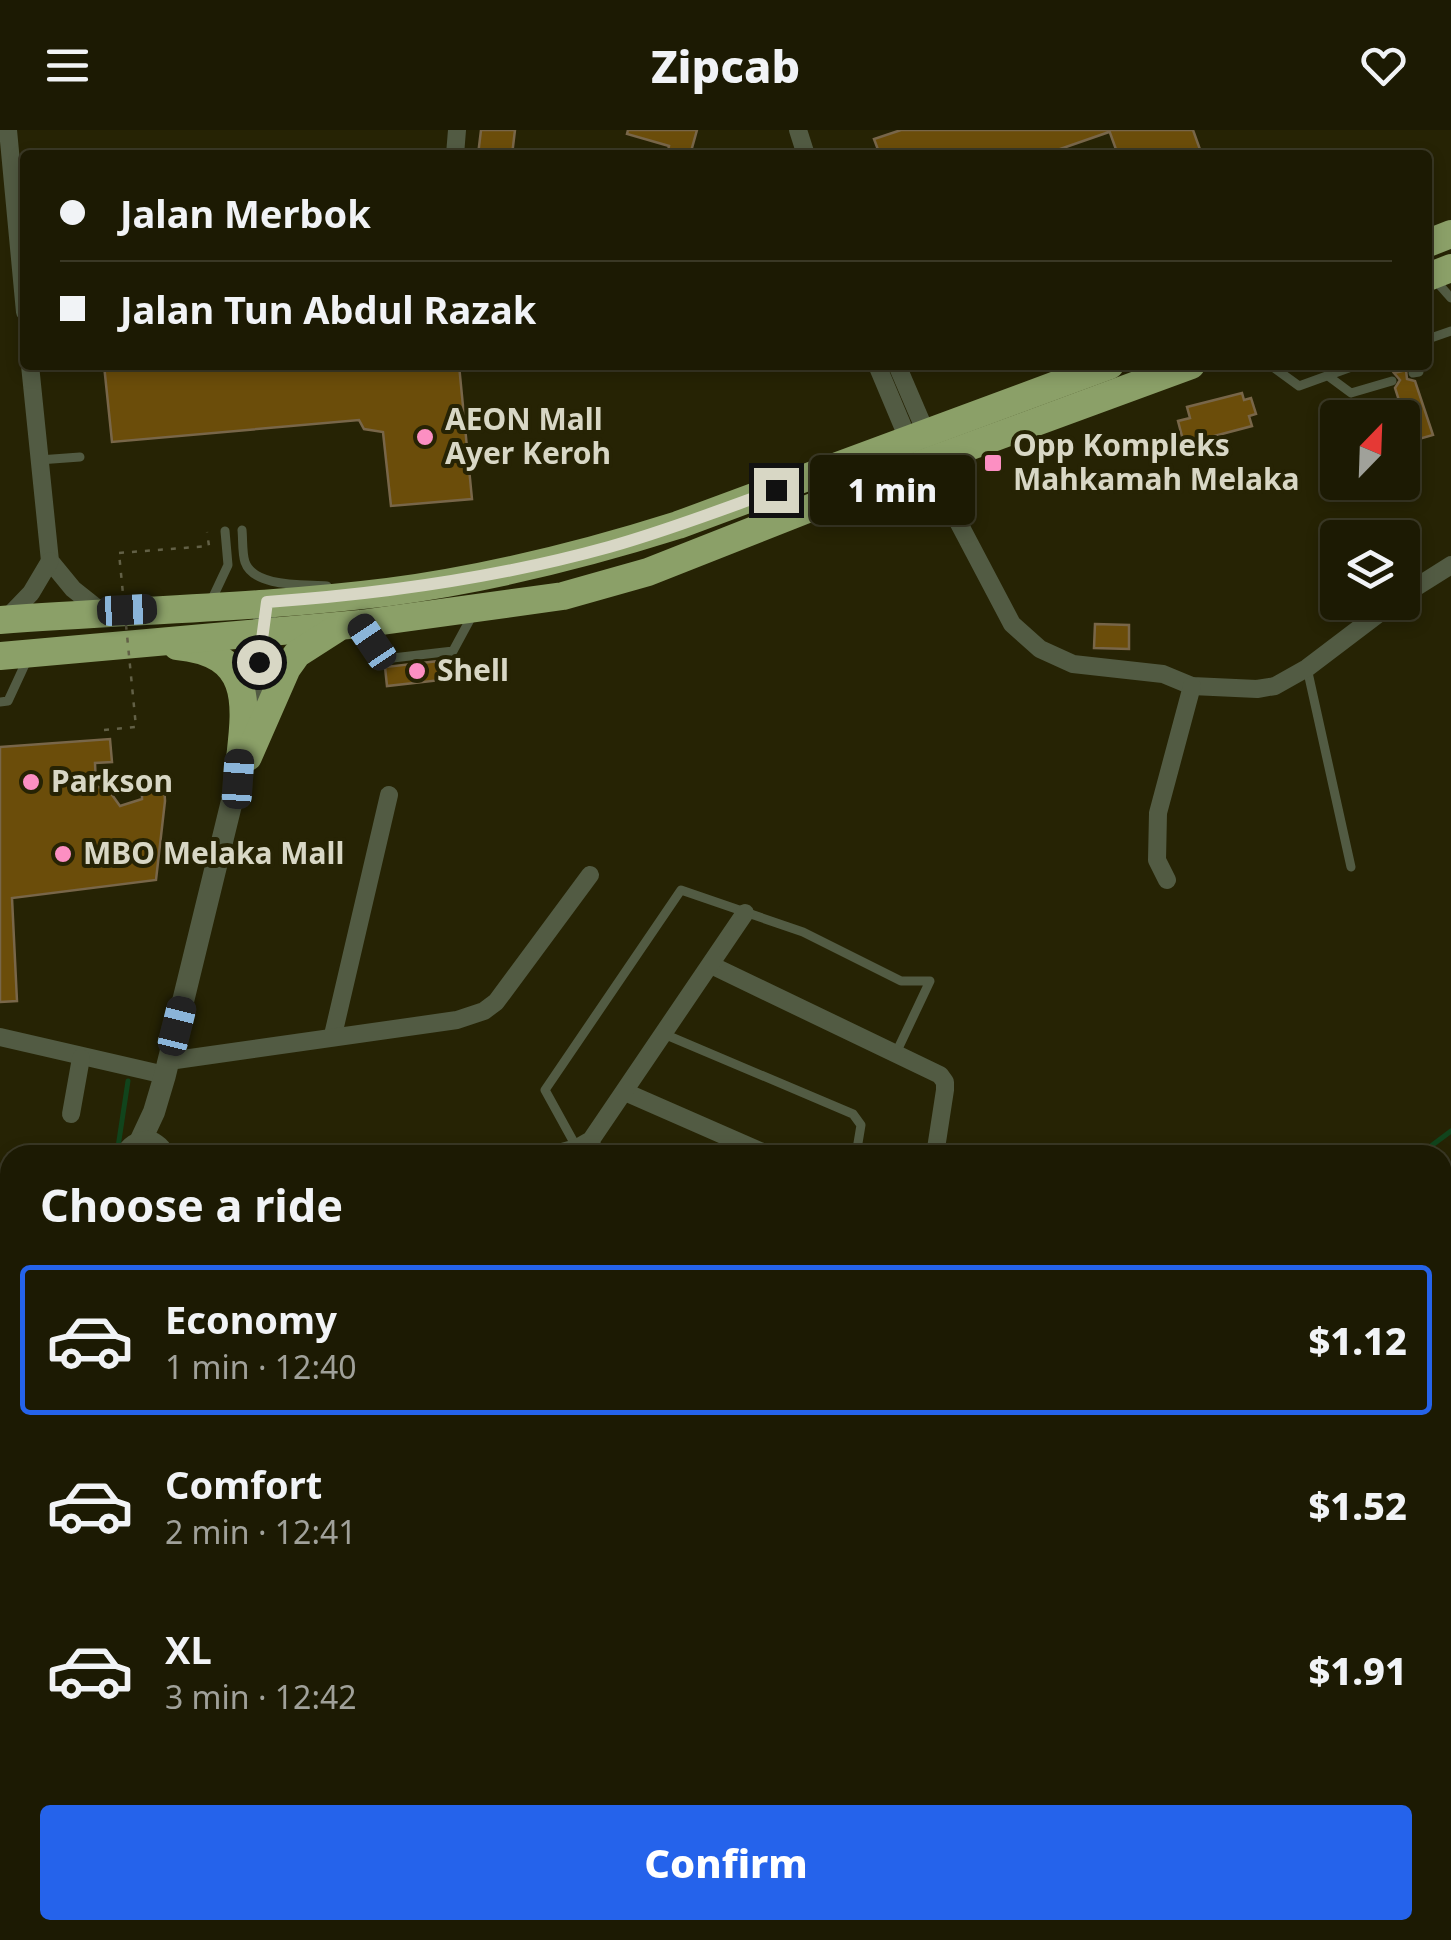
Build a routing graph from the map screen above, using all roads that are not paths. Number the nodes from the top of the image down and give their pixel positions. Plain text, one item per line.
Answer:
1 (8, 130) edge
2 (18, 175) edge
3 (20, 214) edge
4 (1436, 274) edge
5 (1451, 298) edge
6 (31, 370) edge
7 (879, 370) edge
8 (899, 370) edge
9 (1100, 370) edge
10 (1177, 370) edge
11 (1277, 370) edge
12 (1344, 370) edge
13 (1328, 376) junction
14 (1392, 381) dead end
15 (925, 455) junction
16 (80, 456) dead end
17 (40, 460) junction
18 (242, 530) dead end
19 (226, 531) dead end
20 (50, 562) junction
21 (1451, 565) edge
22 (1420, 585) edge
23 (388, 592) junction
24 (267, 602) junction
25 (208, 606) junction
26 (102, 612) junction
27 (3, 620) edge
28 (1370, 620) edge
29 (351, 625) junction
30 (264, 632) junction
31 (141, 643) junction
32 (30, 653) junction
33 (0, 656) edge
34 (1306, 668) junction
35 (1192, 686) junction
36 (0, 702) edge
37 (238, 779) junction
38 (388, 795) dead end
39 (1351, 866) dead end
40 (590, 875) dead end
41 (1167, 880) dead end
42 (745, 913) junction
43 (711, 965) junction
44 (664, 1034) junction
45 (334, 1035) junction
46 (0, 1037) edge
47 (896, 1053) junction
48 (81, 1058) junction
49 (167, 1068) junction
50 (625, 1092) junction
51 (71, 1114) dead end
52 (153, 1145) edge
53 (567, 1145) edge
54 (574, 1145) edge
55 (746, 1145) edge
56 (858, 1145) edge
57 (937, 1145) edge

1 - 2 street
2 - 3 street
4 - 5 lane
6 - 17 street
7 - 15 street
8 - 15 street
9 - 15 highway
10 - 15 highway
11 - 13 lane
12 - 13 lane
13 - 14 lane
15 - 23 highway
15 - 29 highway
15 - 35 street
16 - 17 lane
17 - 20 street
18 - 23 lane
19 - 25 lane
20 - 26 street
20 - 27 street
21 - 22 street
23 - 24 highway
24 - 25 highway
24 - 30 street
25 - 26 highway
26 - 27 highway
28 - 34 street
29 - 30 highway
29 - 37 highway
30 - 31 highway
30 - 37 street
31 - 32 highway
31 - 37 highway
32 - 33 highway
32 - 36 lane
34 - 35 street
34 - 39 lane
35 - 41 street
37 - 49 street
38 - 45 street
40 - 45 street
42 - 43 street
42 - 47 lane
42 - 53 lane
43 - 44 street
43 - 47 street
44 - 50 street
44 - 56 lane
45 - 49 street
46 - 48 street
47 - 57 street
48 - 49 street
48 - 51 street
49 - 52 street
50 - 54 street
50 - 55 street

